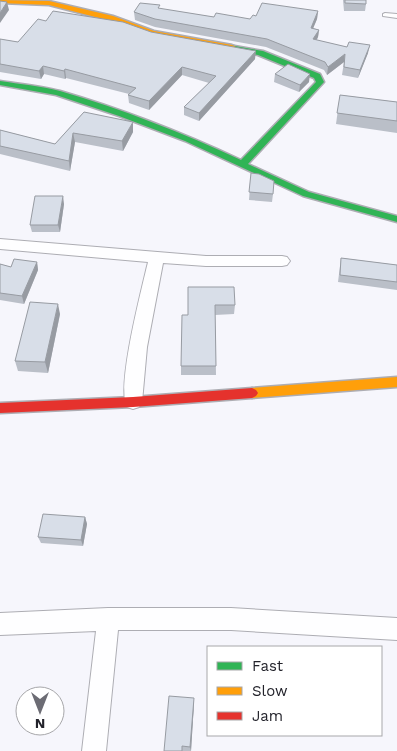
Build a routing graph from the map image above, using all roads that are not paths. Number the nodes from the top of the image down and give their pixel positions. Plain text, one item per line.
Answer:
1 (0, 1) edge
2 (384, 15) dead end
3 (397, 16) edge
4 (0, 83) edge
5 (242, 165) junction
6 (397, 219) edge
7 (0, 244) edge
8 (157, 257) junction
9 (282, 261) dead end
10 (397, 382) edge
11 (133, 402) junction
12 (0, 408) edge
13 (108, 619) junction
14 (0, 624) edge
15 (397, 629) edge
16 (94, 751) edge

1 - 5 street
2 - 3 lane
4 - 5 street
5 - 6 street
7 - 8 street
8 - 9 street
8 - 11 street
10 - 11 street
11 - 12 street
13 - 14 street
13 - 15 street
13 - 16 street

